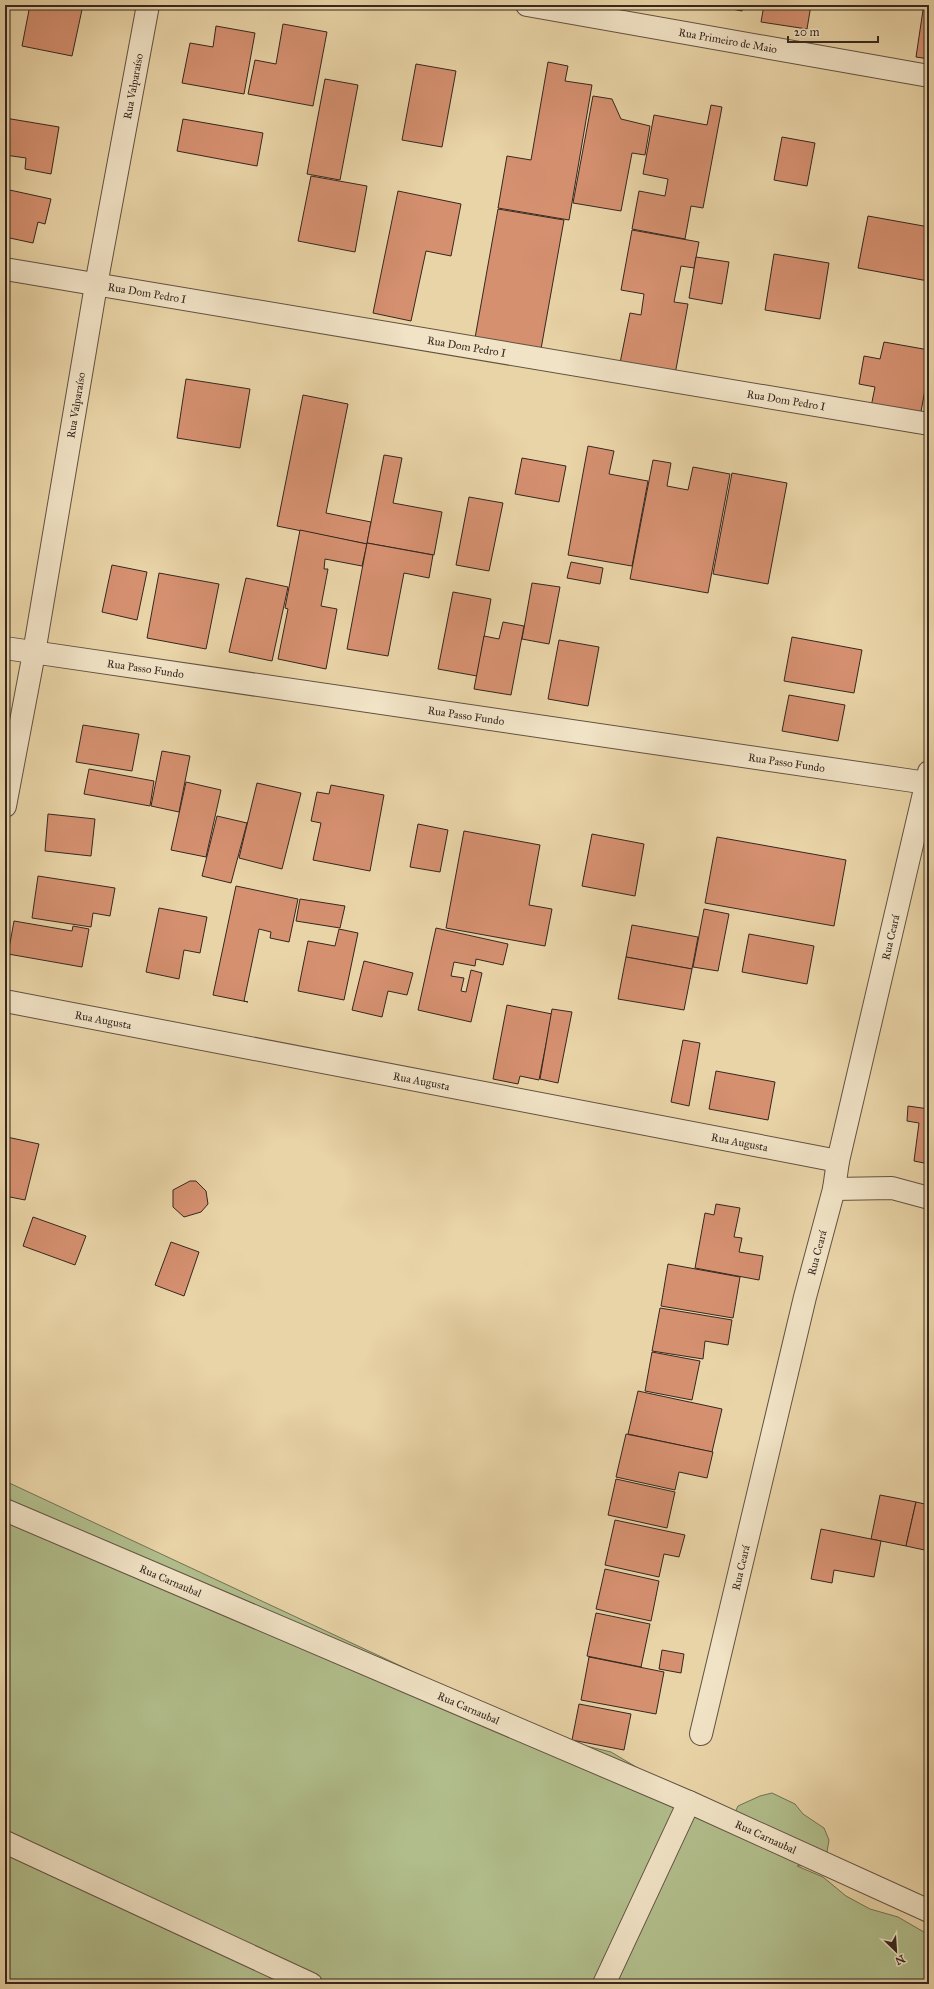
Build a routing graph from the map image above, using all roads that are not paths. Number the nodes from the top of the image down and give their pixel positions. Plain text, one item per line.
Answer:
1 (148, 5) edge
2 (527, 5) edge
3 (929, 76) edge
4 (5, 269) edge
5 (96, 285) junction
6 (929, 424) edge
7 (5, 648) edge
8 (34, 653) junction
9 (928, 777) edge
10 (5, 806) edge
11 (5, 1001) edge
12 (838, 1161) junction
13 (834, 1189) junction
14 (929, 1198) edge
15 (5, 1510) edge
16 (701, 1734) dead end
17 (689, 1802) junction
18 (5, 1842) edge
19 (929, 1910) edge
20 (311, 1984) edge
21 (604, 1984) edge

1 - 5 street, Rua Valparaíso
2 - 3 street, Rua Primeiro de Maio
4 - 5 street, Rua Dom Pedro I
5 - 6 street, Rua Dom Pedro I
5 - 8 street, Rua Valparaíso
7 - 8 street, Rua Passo Fundo
8 - 9 street, Rua Passo Fundo
8 - 10 street, Rua Valparaíso
9 - 12 street, Rua Ceará
11 - 12 street, Rua Augusta
12 - 13 street, Rua Ceará
13 - 14 street
13 - 16 street, Rua Ceará
15 - 17 street, Rua Carnaubal
17 - 19 street, Rua Carnaubal
17 - 21 street
18 - 20 street

